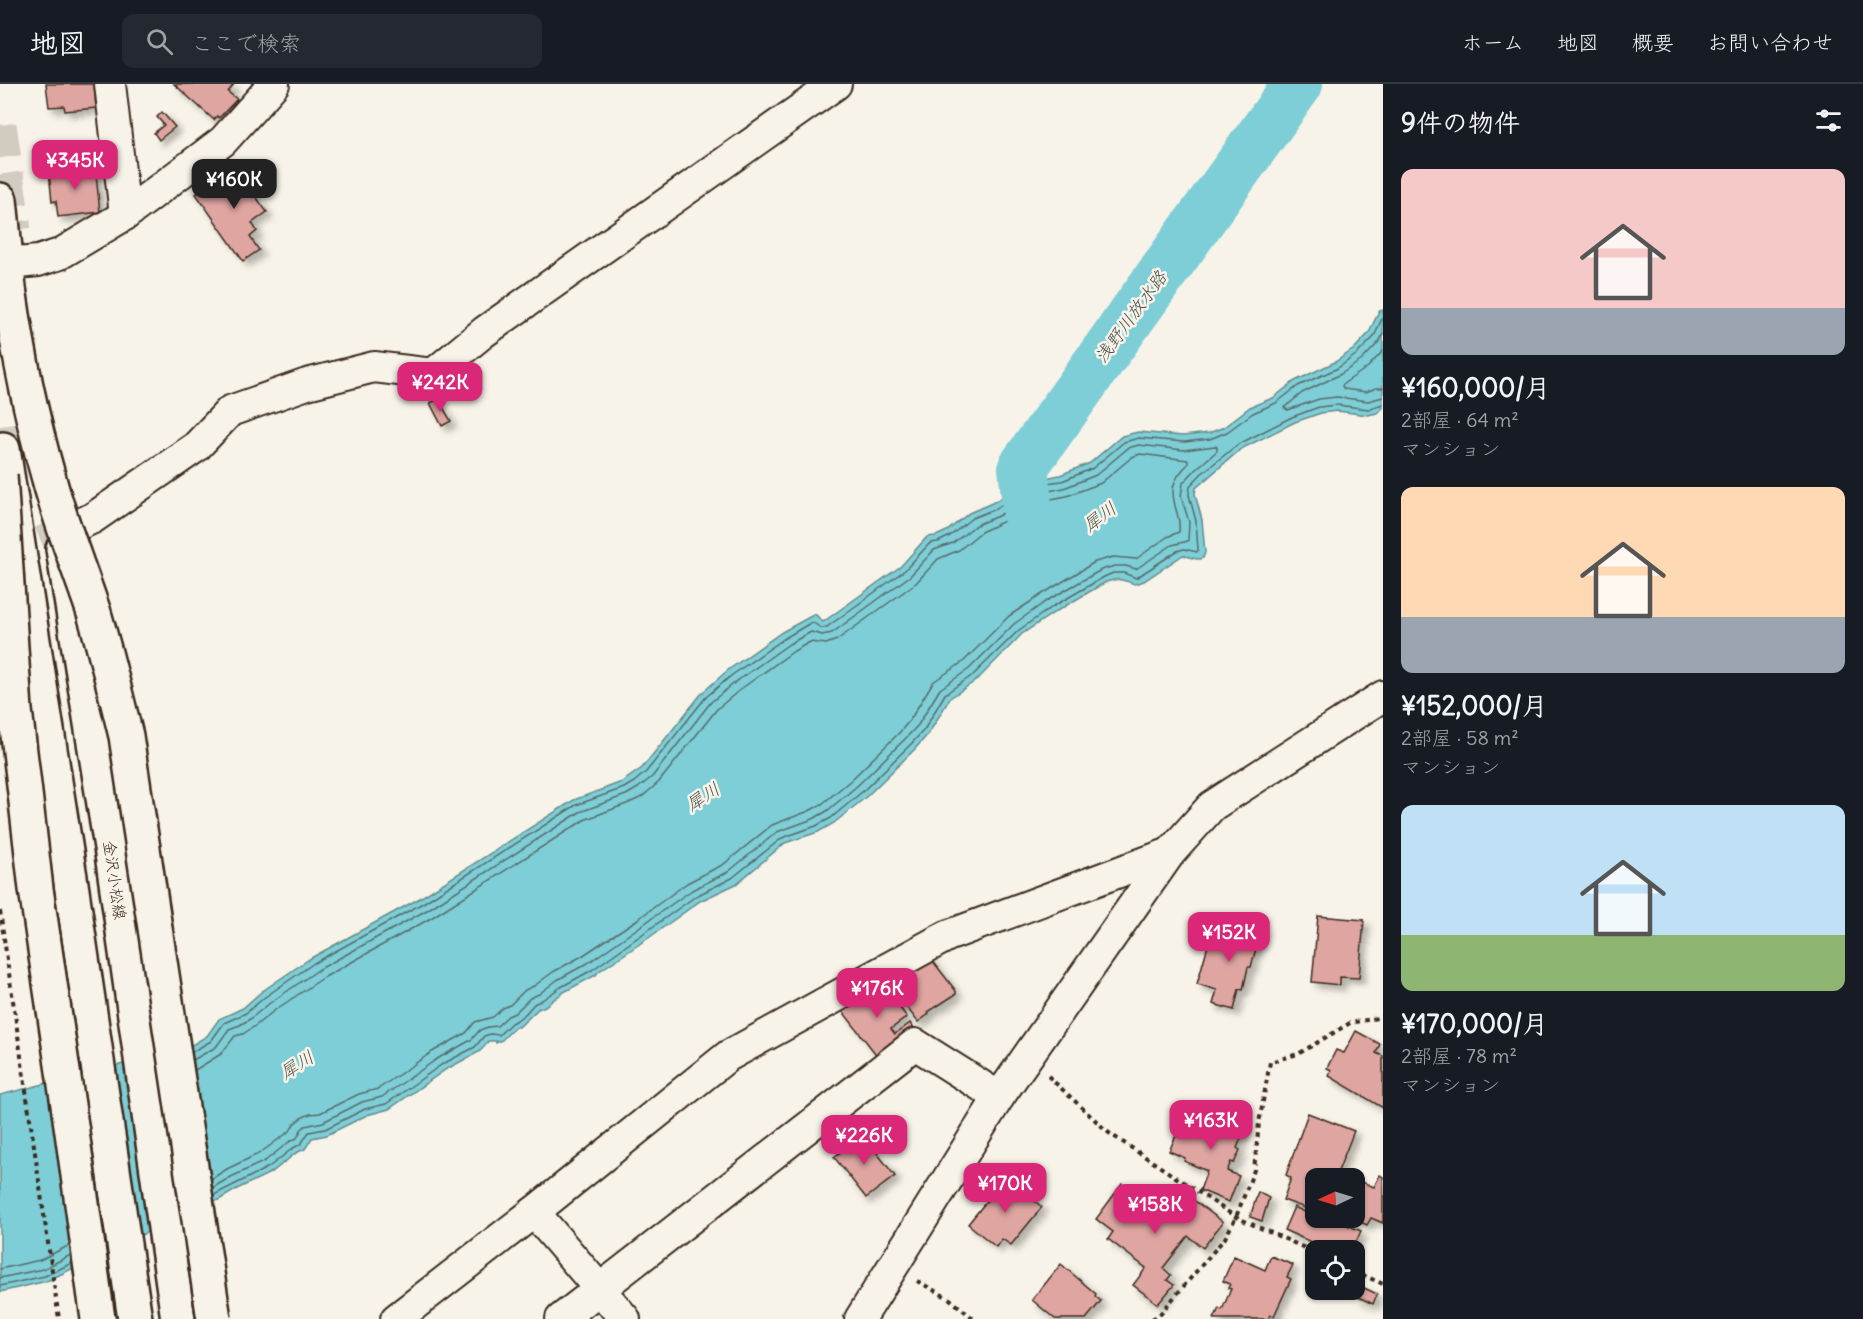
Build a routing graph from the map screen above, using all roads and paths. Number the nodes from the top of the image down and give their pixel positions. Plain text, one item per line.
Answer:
1 (110, 84) edge
2 (274, 84) edge
3 (836, 84) edge
4 (0, 200) tunnel mouth
5 (125, 215) junction
6 (8, 276) junction
7 (46, 442) dead end
8 (2, 462) edge
9 (81, 523) tunnel mouth
10 (1383, 696) edge
11 (1170, 853) junction
12 (0, 911) edge
13 (1383, 1017) edge
14 (1027, 1058) junction
15 (999, 1097) junction
16 (534, 1212) junction
17 (1236, 1217) junction
18 (1305, 1248) edge
19 (893, 1268) junction
20 (1365, 1276) edge
21 (1383, 1284) edge
22 (600, 1289) junction
23 (59, 1319) edge
24 (98, 1319) edge
25 (135, 1319) edge
26 (178, 1319) edge
27 (214, 1319) edge
28 (396, 1319) edge
29 (561, 1319) edge
30 (625, 1319) edge
31 (860, 1319) edge
32 (974, 1319) edge
33 (1152, 1319) edge

1 - 5 street
2 - 5 street
3 - 9 street
4 - 6 main road
5 - 6 street
6 - 27 main road, bridge
7 - 26 main road, 金沢小松線
8 - 24 main road, bridge
8 - 25 main road
10 - 11 street
11 - 14 street
11 - 16 street
12 - 23 path
13 - 17 path
14 - 15 street
14 - 17 path
15 - 19 street
15 - 22 street
16 - 22 street
16 - 28 street
17 - 18 path
17 - 33 path
19 - 31 street
19 - 32 path
20 - 21 path
22 - 29 street
22 - 30 street

